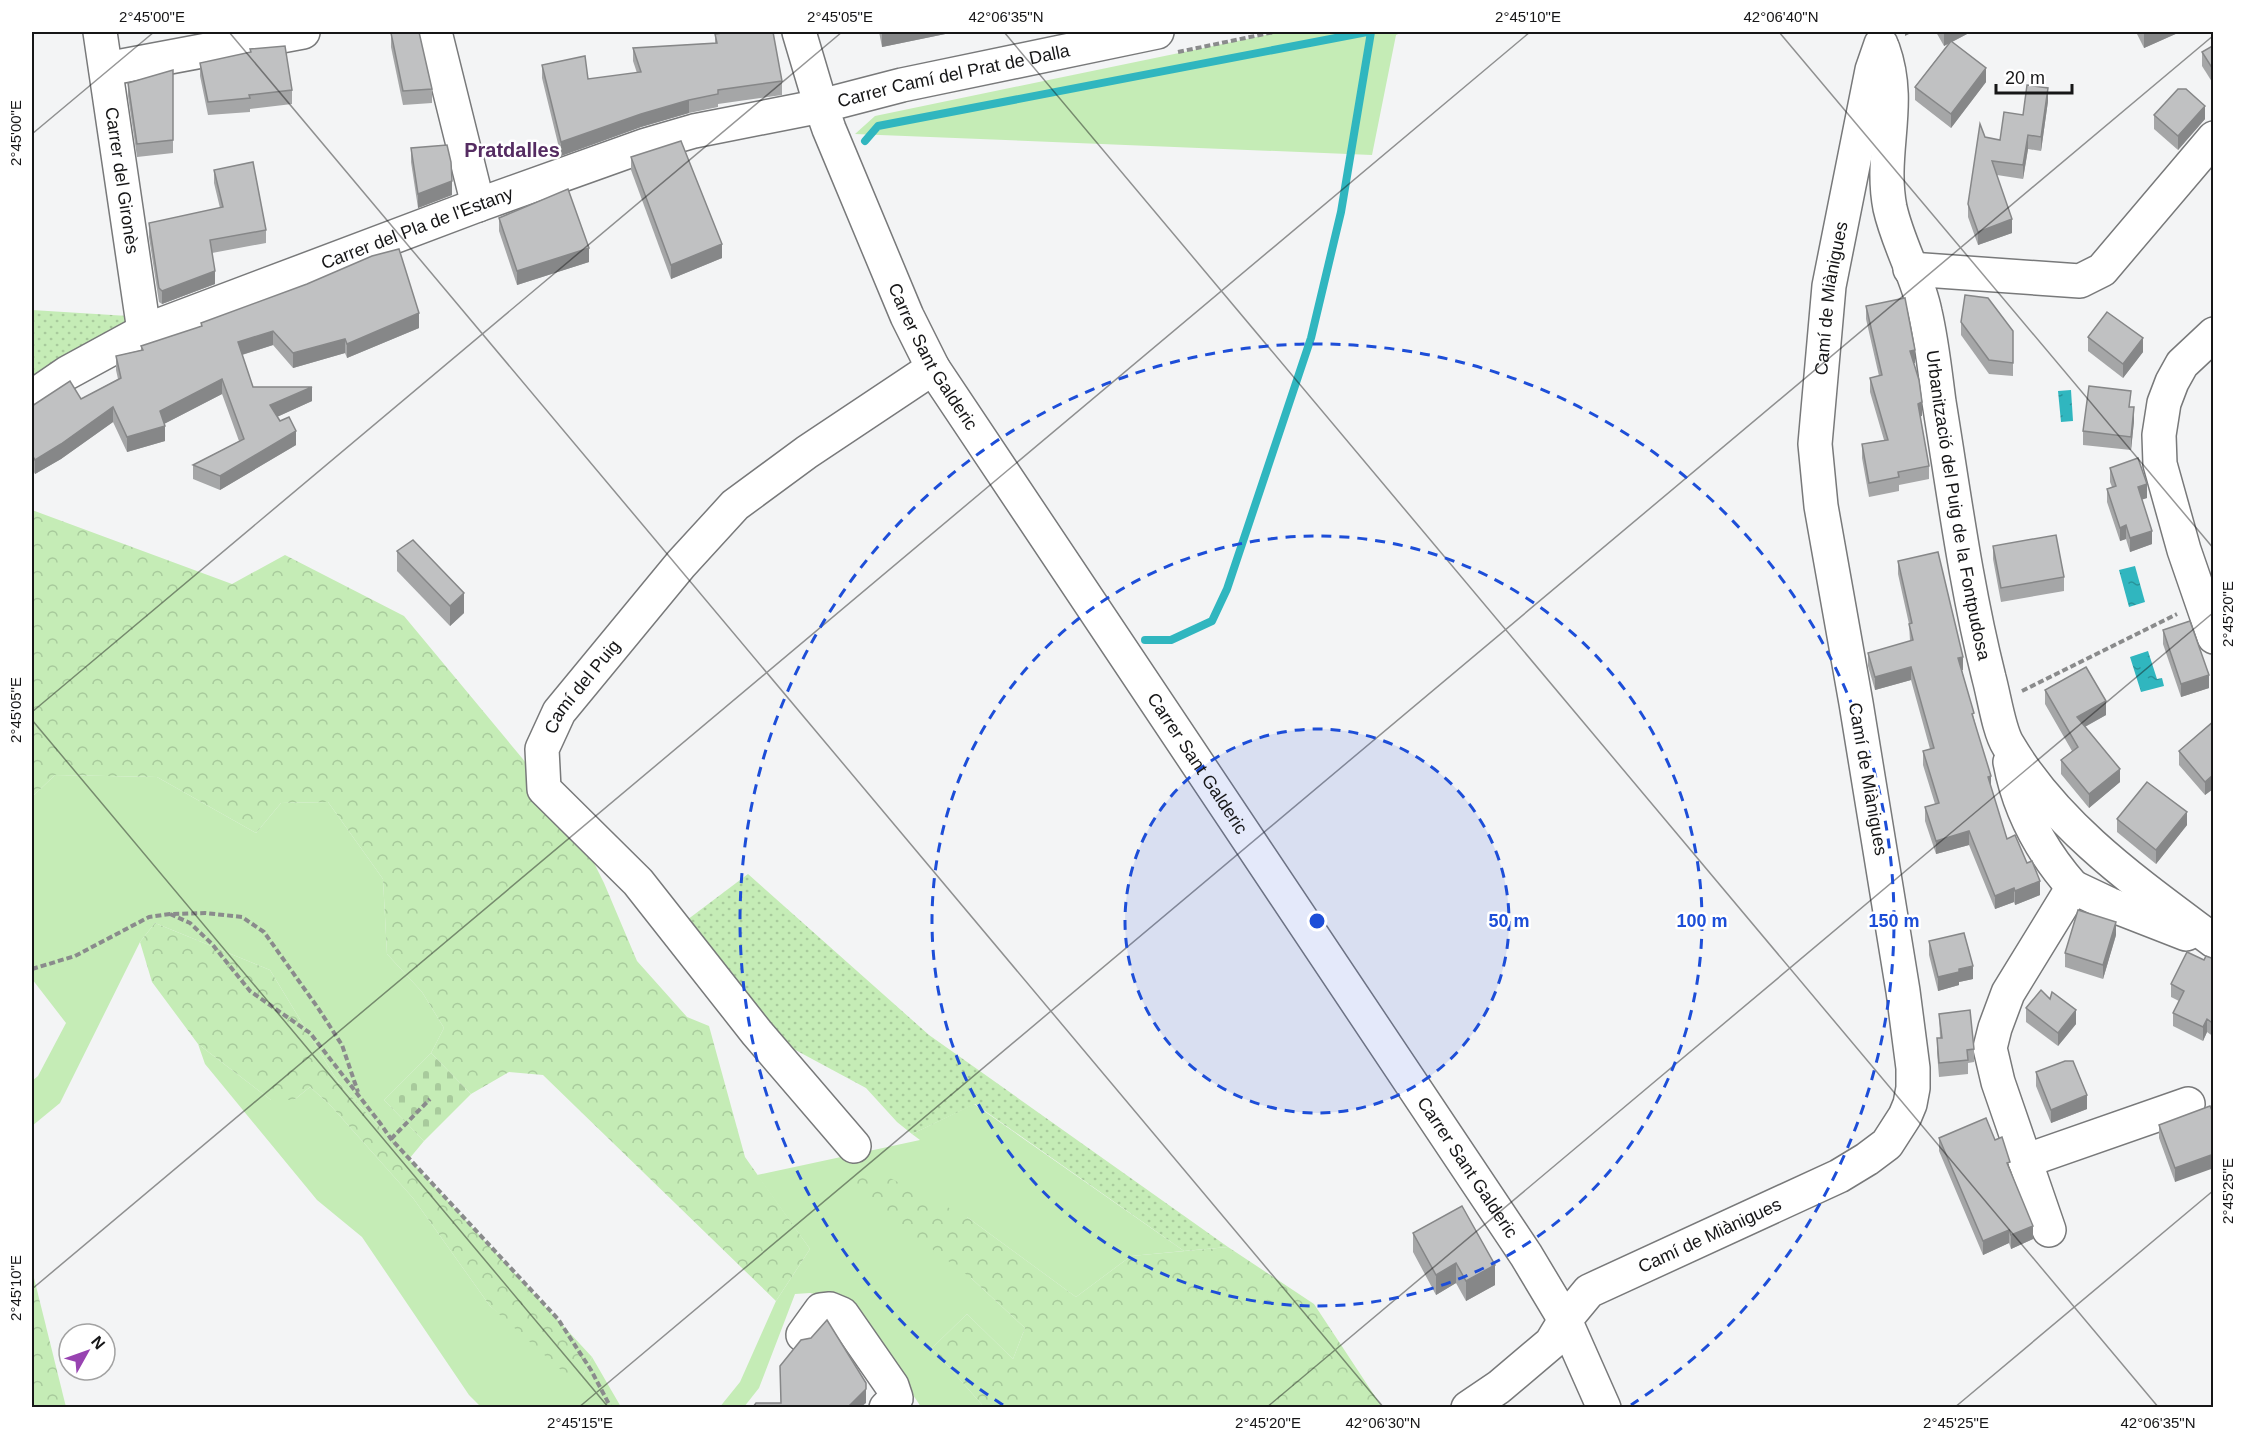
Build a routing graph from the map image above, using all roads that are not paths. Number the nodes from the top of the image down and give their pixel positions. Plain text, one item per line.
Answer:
1 (100, 32) edge
2 (303, 32) edge
3 (435, 32) edge
4 (799, 32) edge
5 (1157, 32) edge
6 (1877, 38) edge
7 (106, 69) junction
8 (821, 106) junction
9 (2214, 138) edge
10 (478, 205) junction
11 (1910, 269) junction
12 (144, 331) junction
13 (2214, 334) edge
14 (933, 368) junction
15 (32, 396) edge
16 (2214, 637) edge
17 (2006, 743) junction
18 (2073, 887) junction
19 (2214, 943) edge
20 (2188, 1104) dead end
21 (854, 1146) dead end
22 (2025, 1161) junction
23 (2049, 1230) dead end
24 (1558, 1331) junction
25 (803, 1335) dead end
26 (886, 1407) edge
27 (1468, 1407) edge
28 (1604, 1407) edge

1 - 7 street, Carrer del Gironès
2 - 7 street
3 - 10 street
4 - 8 street, Carrer Sant Galderic
5 - 8 street, Carrer Camí del Prat de Dalla
6 - 11 street, Urbanització del Puig de la Fontpudosa
6 - 24 street, Camí de Miànigues
7 - 12 street, Carrer del Gironès
8 - 10 street, Carrer del Pla de l'Estany
8 - 14 street, Carrer Sant Galderic
9 - 11 street
10 - 12 street, Carrer del Pla de l'Estany
11 - 17 street, Urbanització del Puig de la Fontpudosa
12 - 15 street, Carrer del Pla de l'Estany
13 - 16 street
14 - 21 street, Camí del Puig
14 - 24 street, Carrer Sant Galderic
17 - 18 street, Urbanització del Puig de la Fontpudosa
17 - 19 street, Urbanització del Puig de la Fontpudosa
18 - 19 street, Urbanització del Puig de la Fontpudosa
18 - 22 street
20 - 22 street
22 - 23 street
24 - 27 street, Camí de Miànigues
24 - 28 street, Carrer Sant Galderic
25 - 26 street

